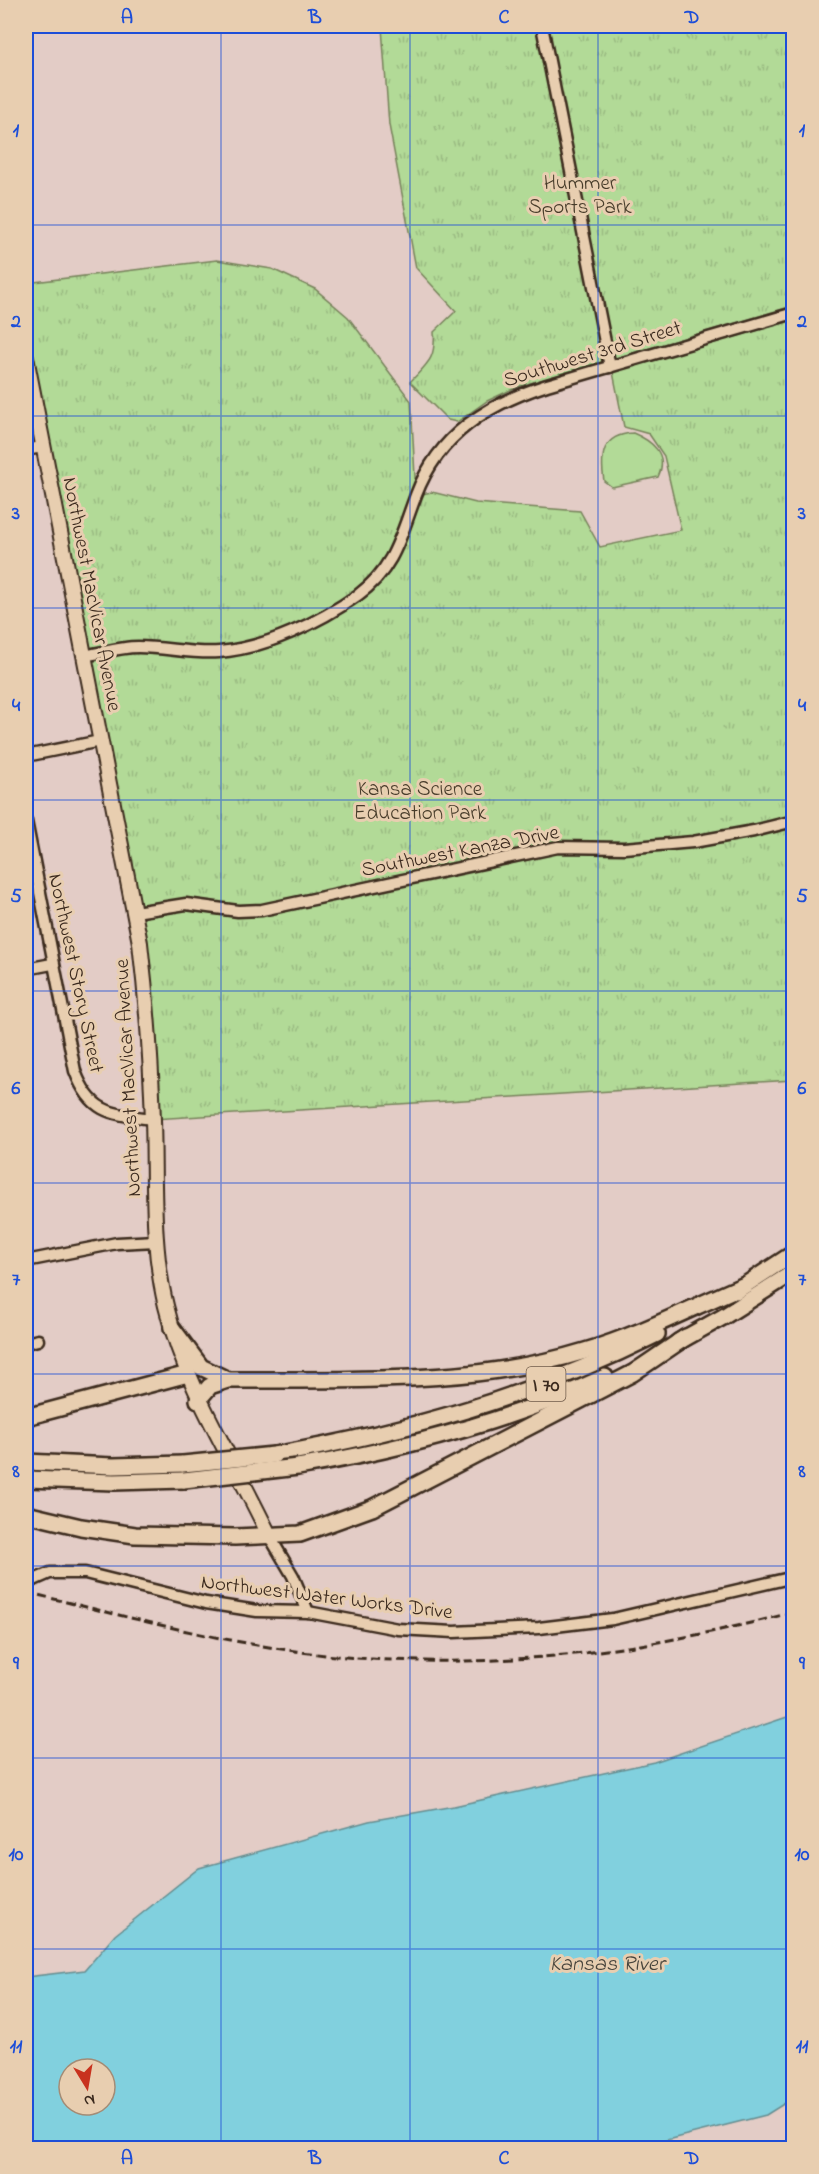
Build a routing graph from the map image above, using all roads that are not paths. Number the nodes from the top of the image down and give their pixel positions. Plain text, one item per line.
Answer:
1 (542, 26) edge
2 (794, 313) edge
3 (26, 357) edge
4 (610, 367) junction
5 (42, 447) junction
6 (26, 450) edge
7 (84, 656) junction
8 (100, 741) junction
9 (26, 756) edge
10 (26, 821) edge
11 (794, 821) edge
12 (135, 912) junction
13 (52, 964) junction
14 (26, 969) edge
15 (153, 1119) junction
16 (156, 1240) junction
17 (794, 1253) edge
18 (26, 1261) edge
19 (794, 1272) edge
20 (745, 1285) junction
21 (172, 1328) junction
22 (686, 1337) junction
23 (38, 1340) dead end
24 (26, 1343) edge
25 (188, 1374) junction
26 (228, 1380) junction
27 (198, 1400) junction
28 (26, 1417) edge
29 (26, 1462) edge
30 (26, 1479) edge
31 (26, 1514) edge
32 (270, 1537) junction
33 (794, 1577) edge
34 (34, 1580) dead end
35 (308, 1612) junction

1 - 4 street
2 - 4 street, Southwest 3rd Street
3 - 5 main road, Northwest MacVicar Avenue
4 - 7 street, Southwest 3rd Street
5 - 6 street
5 - 7 main road, Northwest MacVicar Avenue
7 - 8 main road, Northwest MacVicar Avenue
8 - 9 street
8 - 12 main road, Northwest MacVicar Avenue
10 - 13 street, Northwest Story Street
11 - 12 street, Southwest Kanza Drive
12 - 15 main road, Northwest MacVicar Avenue
13 - 14 street
13 - 15 street, Northwest Story Street
15 - 16 main road, Northwest MacVicar Avenue
16 - 18 street
16 - 21 main road, Northwest MacVicar Avenue
17 - 20 highway, I 70
19 - 22 highway, I 70
20 - 26 highway
20 - 29 highway, I 70, bridge
21 - 25 main road, Northwest MacVicar Avenue
21 - 26 highway
22 - 30 highway, I 70, bridge
22 - 32 highway
23 - 24 street
25 - 27 main road, Northwest MacVicar Avenue
25 - 28 highway
26 - 27 highway
27 - 32 main road, Northwest MacVicar Avenue
31 - 32 highway
32 - 35 street, Northwest MacVicar Avenue
33 - 35 street, Northwest Water Works Drive
34 - 35 street, Northwest Water Works Drive

